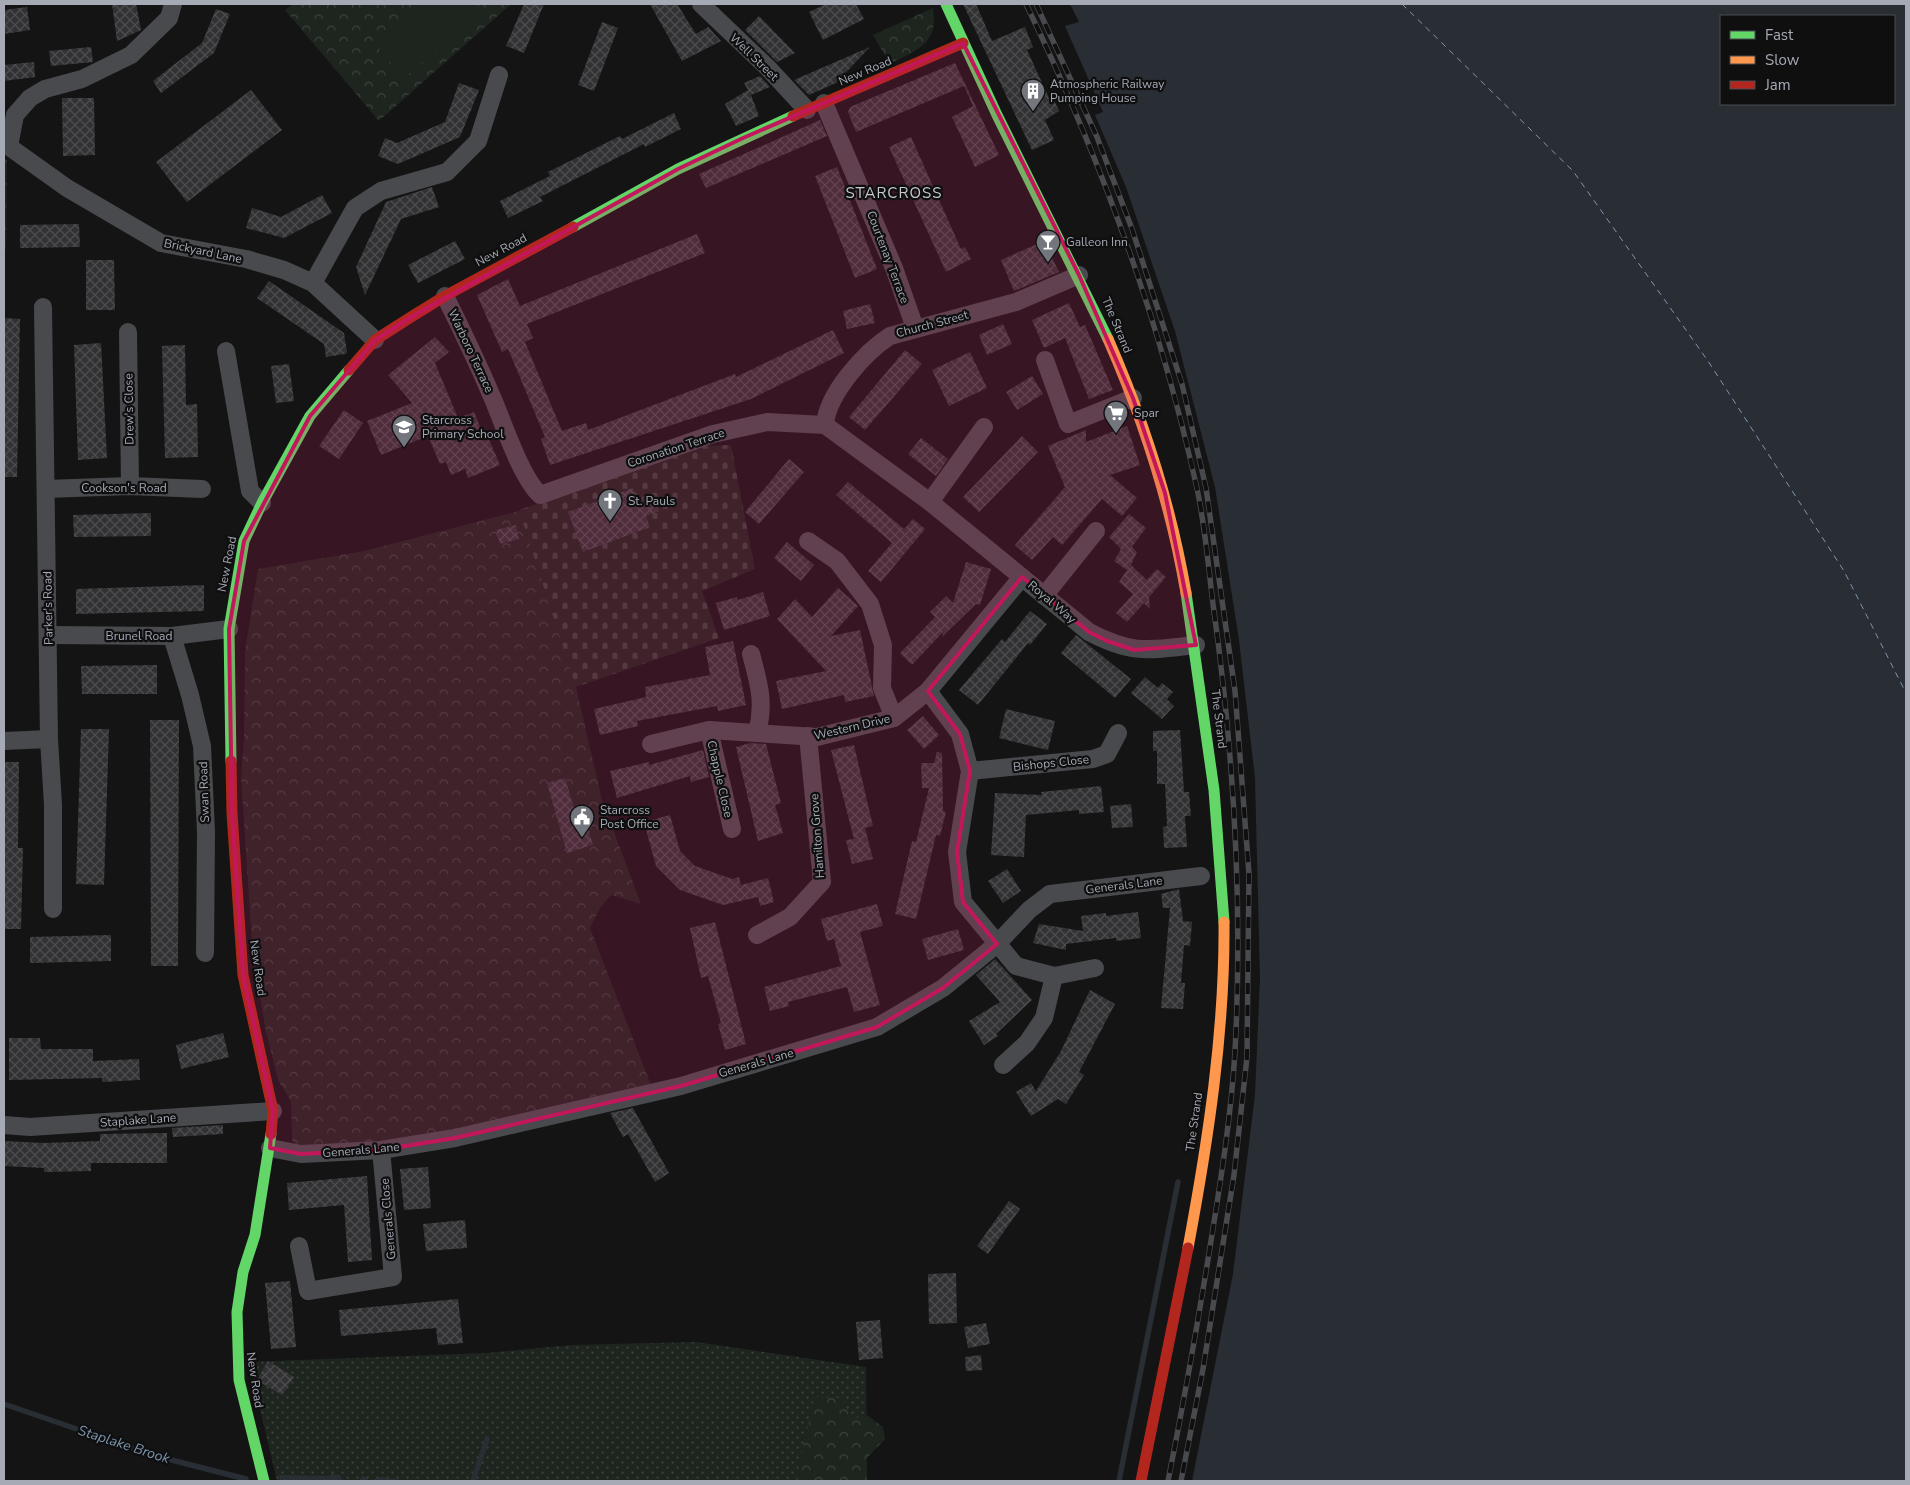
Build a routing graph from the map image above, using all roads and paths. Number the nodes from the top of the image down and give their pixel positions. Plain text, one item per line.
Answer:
1 (173, 4) edge
2 (701, 4) edge
3 (946, 4) edge
4 (963, 43) junction
5 (499, 75) dead end
6 (824, 104) junction
7 (807, 110) junction
8 (6, 144) edge
9 (1079, 274) junction
10 (313, 282) junction
11 (445, 296) junction
12 (44, 307) dead end
13 (915, 328) junction
14 (128, 332) dead end
15 (375, 340) junction
16 (226, 351) dead end
17 (1045, 360) dead end
18 (1133, 398) junction
19 (825, 425) junction
20 (984, 427) dead end
21 (130, 486) junction
22 (533, 488) joint
23 (46, 489) junction
24 (202, 489) dead end
25 (930, 502) junction
26 (262, 503) junction
27 (1096, 531) dead end
28 (808, 541) dead end
29 (1022, 577) junction
30 (1044, 596) junction
31 (229, 629) junction
32 (49, 635) junction
33 (172, 636) junction
34 (1196, 645) junction
35 (751, 654) dead end
36 (928, 691) junction
37 (894, 718) junction
38 (709, 730) junction
39 (757, 733) junction
40 (1118, 733) dead end
41 (808, 736) junction
42 (49, 739) junction
43 (4, 741) edge
44 (651, 744) dead end
45 (970, 771) junction
46 (732, 829) dead end
47 (1201, 876) dead end
48 (53, 909) dead end
49 (757, 935) dead end
50 (997, 944) junction
51 (205, 953) dead end
52 (1095, 968) dead end
53 (1054, 976) junction
54 (1003, 1064) dead end
55 (273, 1111) junction
56 (4, 1125) edge
57 (270, 1148) junction
58 (381, 1150) junction
59 (299, 1246) dead end
60 (264, 1481) edge
61 (1141, 1481) edge

1 - 8 street
2 - 7 street, Well Street
3 - 4 street, The Strand
4 - 6 street, New Road
4 - 9 street, The Strand
5 - 10 street
6 - 7 street, New Road
6 - 13 street, Courtenay Terrace
7 - 11 street, New Road
8 - 10 street, Brickyard Lane
9 - 13 street, Church Street
9 - 18 street, The Strand
10 - 15 street, Brickyard Lane
11 - 15 street, New Road
11 - 22 street, Warboro Terrace
12 - 23 street, Parker's Road
13 - 19 street, Church Street
14 - 21 street, Drew's Close
15 - 26 street, New Road
16 - 26 street
17 - 18 street
18 - 34 street, The Strand
19 - 22 street, Coronation Terrace
19 - 25 street, Royal Way
20 - 25 street
21 - 23 street, Cookson's Road
21 - 24 street, Cookson's Road
23 - 32 street, Parker's Road
25 - 29 street, Royal Way
26 - 31 street, New Road
27 - 30 street
28 - 37 street
29 - 30 street, Royal Way
29 - 36 street, Western Drive
30 - 34 street, Royal Way
31 - 33 street, Brunel Road
31 - 55 street, New Road
32 - 33 street, Brunel Road
32 - 42 street, Parker's Road
33 - 51 street, Swan Road
34 - 61 street, The Strand
35 - 39 street
36 - 37 street, Western Drive
36 - 45 street
37 - 41 street, Western Drive
38 - 39 street, Western Drive
38 - 44 street, Western Drive
38 - 46 street, Chapple Close
39 - 41 street, Western Drive
40 - 45 street, Bishops Close
41 - 49 street, Hamilton Grove
42 - 43 street
42 - 48 street, Parker's Road
45 - 50 street
47 - 50 street, Generals Lane
50 - 53 street
50 - 58 street, Generals Lane
52 - 53 street
53 - 54 street
55 - 56 street, Staplake Lane
55 - 57 street, New Road
57 - 58 street, Generals Lane
57 - 60 street, New Road
58 - 59 street, Generals Close

